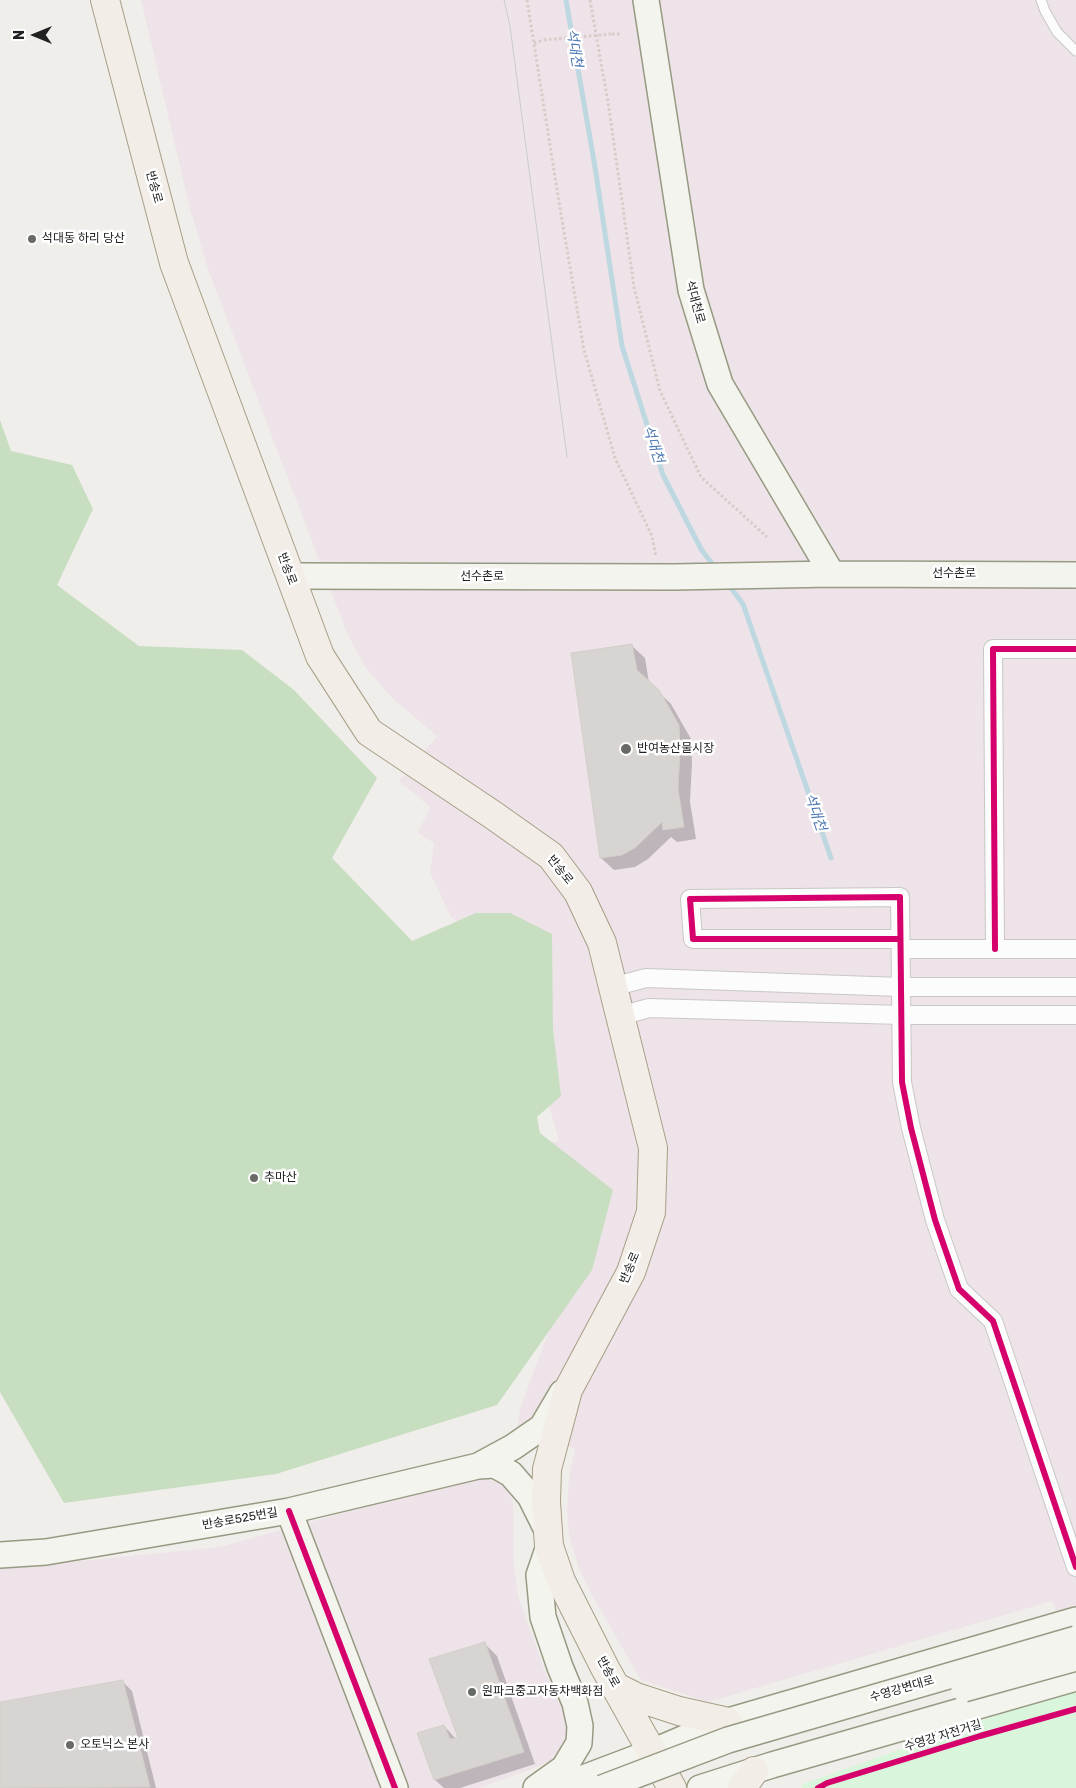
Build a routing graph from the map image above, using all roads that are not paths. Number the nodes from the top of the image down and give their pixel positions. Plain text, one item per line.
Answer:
1 (86, 0) edge
2 (105, 0) edge
3 (646, 0) edge
4 (1041, 0) edge
5 (117, 46) junction
6 (1076, 51) edge
7 (832, 574) junction
8 (1076, 575) edge
9 (290, 576) junction
10 (1076, 649) edge
11 (901, 944) junction
12 (995, 949) junction
13 (1076, 949) edge
14 (612, 987) junction
15 (902, 987) junction
16 (1076, 987) edge
17 (902, 1015) junction
18 (620, 1016) junction
19 (1076, 1016) edge
20 (576, 1374) junction
21 (478, 1466) junction
22 (289, 1511) junction
23 (548, 1538) junction
24 (0, 1556) edge
25 (1076, 1567) edge
26 (1076, 1620) edge
27 (1076, 1638) edge
28 (1076, 1658) edge
29 (1076, 1678) edge
30 (616, 1687) junction
31 (728, 1731) junction
32 (652, 1752) junction
33 (748, 1779) edge
34 (395, 1788) edge
35 (536, 1788) edge
36 (557, 1788) edge
37 (602, 1788) edge
38 (645, 1788) edge
39 (672, 1788) edge
40 (700, 1788) edge

1 - 5 main road
2 - 5 main road, 반송로
3 - 7 main road, 석대천로
4 - 6 lane
5 - 9 main road, 반송로
7 - 8 main road, 선수촌로
7 - 9 main road, 선수촌로
9 - 14 main road, 반송로
10 - 12 street
11 - 11 street
11 - 12 street
11 - 15 street
12 - 13 street
14 - 15 street
14 - 18 main road, 반송로
15 - 16 street
15 - 17 street
17 - 18 street
17 - 19 street
17 - 25 street
18 - 20 main road, 반송로
20 - 21 main road
20 - 23 main road, 반송로
21 - 22 main road, 반송로525번길
21 - 23 main road
22 - 24 main road, 반송로525번길
22 - 34 main road
23 - 30 main road, 반송로
23 - 35 main road
26 - 31 main road
27 - 31 main road, 수영강변대로, bridge
28 - 38 main road, bridge
29 - 33 main road
30 - 31 main road
30 - 32 main road, 반송로
31 - 32 main road
31 - 37 main road, bridge
32 - 36 main road
32 - 39 main road, 반송로
33 - 40 main road

